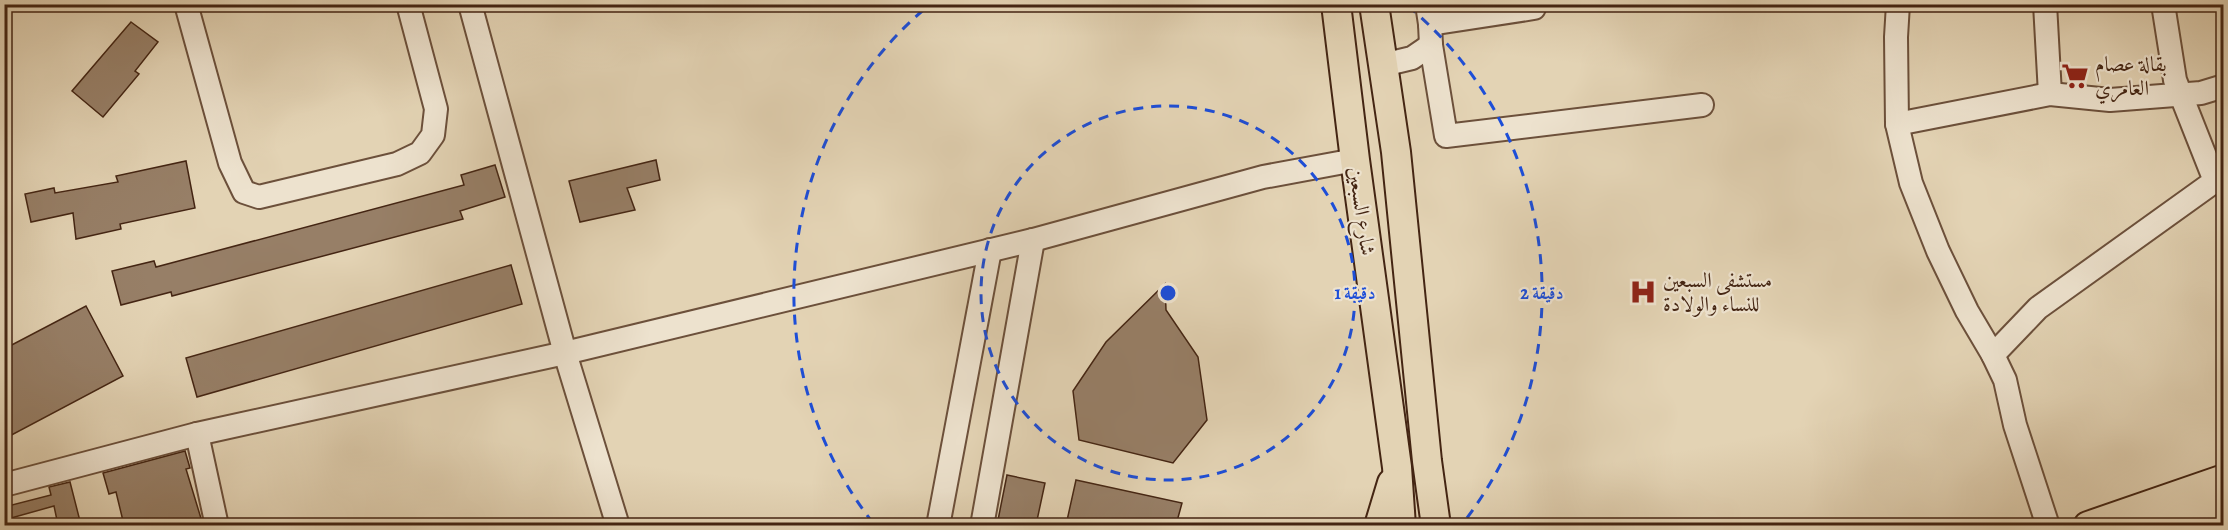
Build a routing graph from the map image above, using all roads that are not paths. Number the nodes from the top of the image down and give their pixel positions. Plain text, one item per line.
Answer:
1 (186, 4) edge
2 (408, 4) edge
3 (470, 4) edge
4 (1336, 4) edge
5 (1374, 4) edge
6 (1898, 4) edge
7 (2045, 4) edge
8 (2163, 4) edge
9 (1534, 8) dead end
10 (1429, 25) edge
11 (1383, 65) junction
12 (2223, 86) edge
13 (2050, 94) junction
14 (2180, 95) junction
15 (1702, 105) dead end
16 (1897, 124) junction
17 (1355, 160) junction
18 (1033, 240) junction
19 (990, 250) junction
20 (566, 353) junction
21 (1993, 355) junction
22 (197, 434) junction
23 (1397, 467) junction
24 (2223, 479) edge
25 (4, 485) edge
26 (2223, 500) edge
27 (2223, 522) edge
28 (217, 525) edge
29 (618, 525) edge
30 (938, 525) edge
31 (982, 525) edge
32 (1379, 525) edge
33 (1401, 525) edge
34 (1436, 525) edge
35 (2048, 525) edge
36 (2088, 525) edge
37 (2163, 525) edge
38 (2214, 525) edge

1 - 2 street
3 - 20 street
4 - 17 main road, شارع السبعين
5 - 11 main road, شارع السبعين
6 - 16 street
7 - 13 street
8 - 14 street
9 - 10 street
10 - 11 street
10 - 15 street
11 - 34 main road, شارع السبعين
12 - 14 street
13 - 14 street
13 - 16 street
14 - 21 street
16 - 21 street
17 - 18 street
17 - 23 main road, شارع السبعين
18 - 19 street
18 - 31 street
19 - 20 street
19 - 30 street
20 - 22 street
20 - 29 street
21 - 35 street
22 - 25 street
22 - 28 street
23 - 32 main road
23 - 33 main road, شارع السبعين
24 - 36 main road
26 - 37 main road
27 - 38 main road

